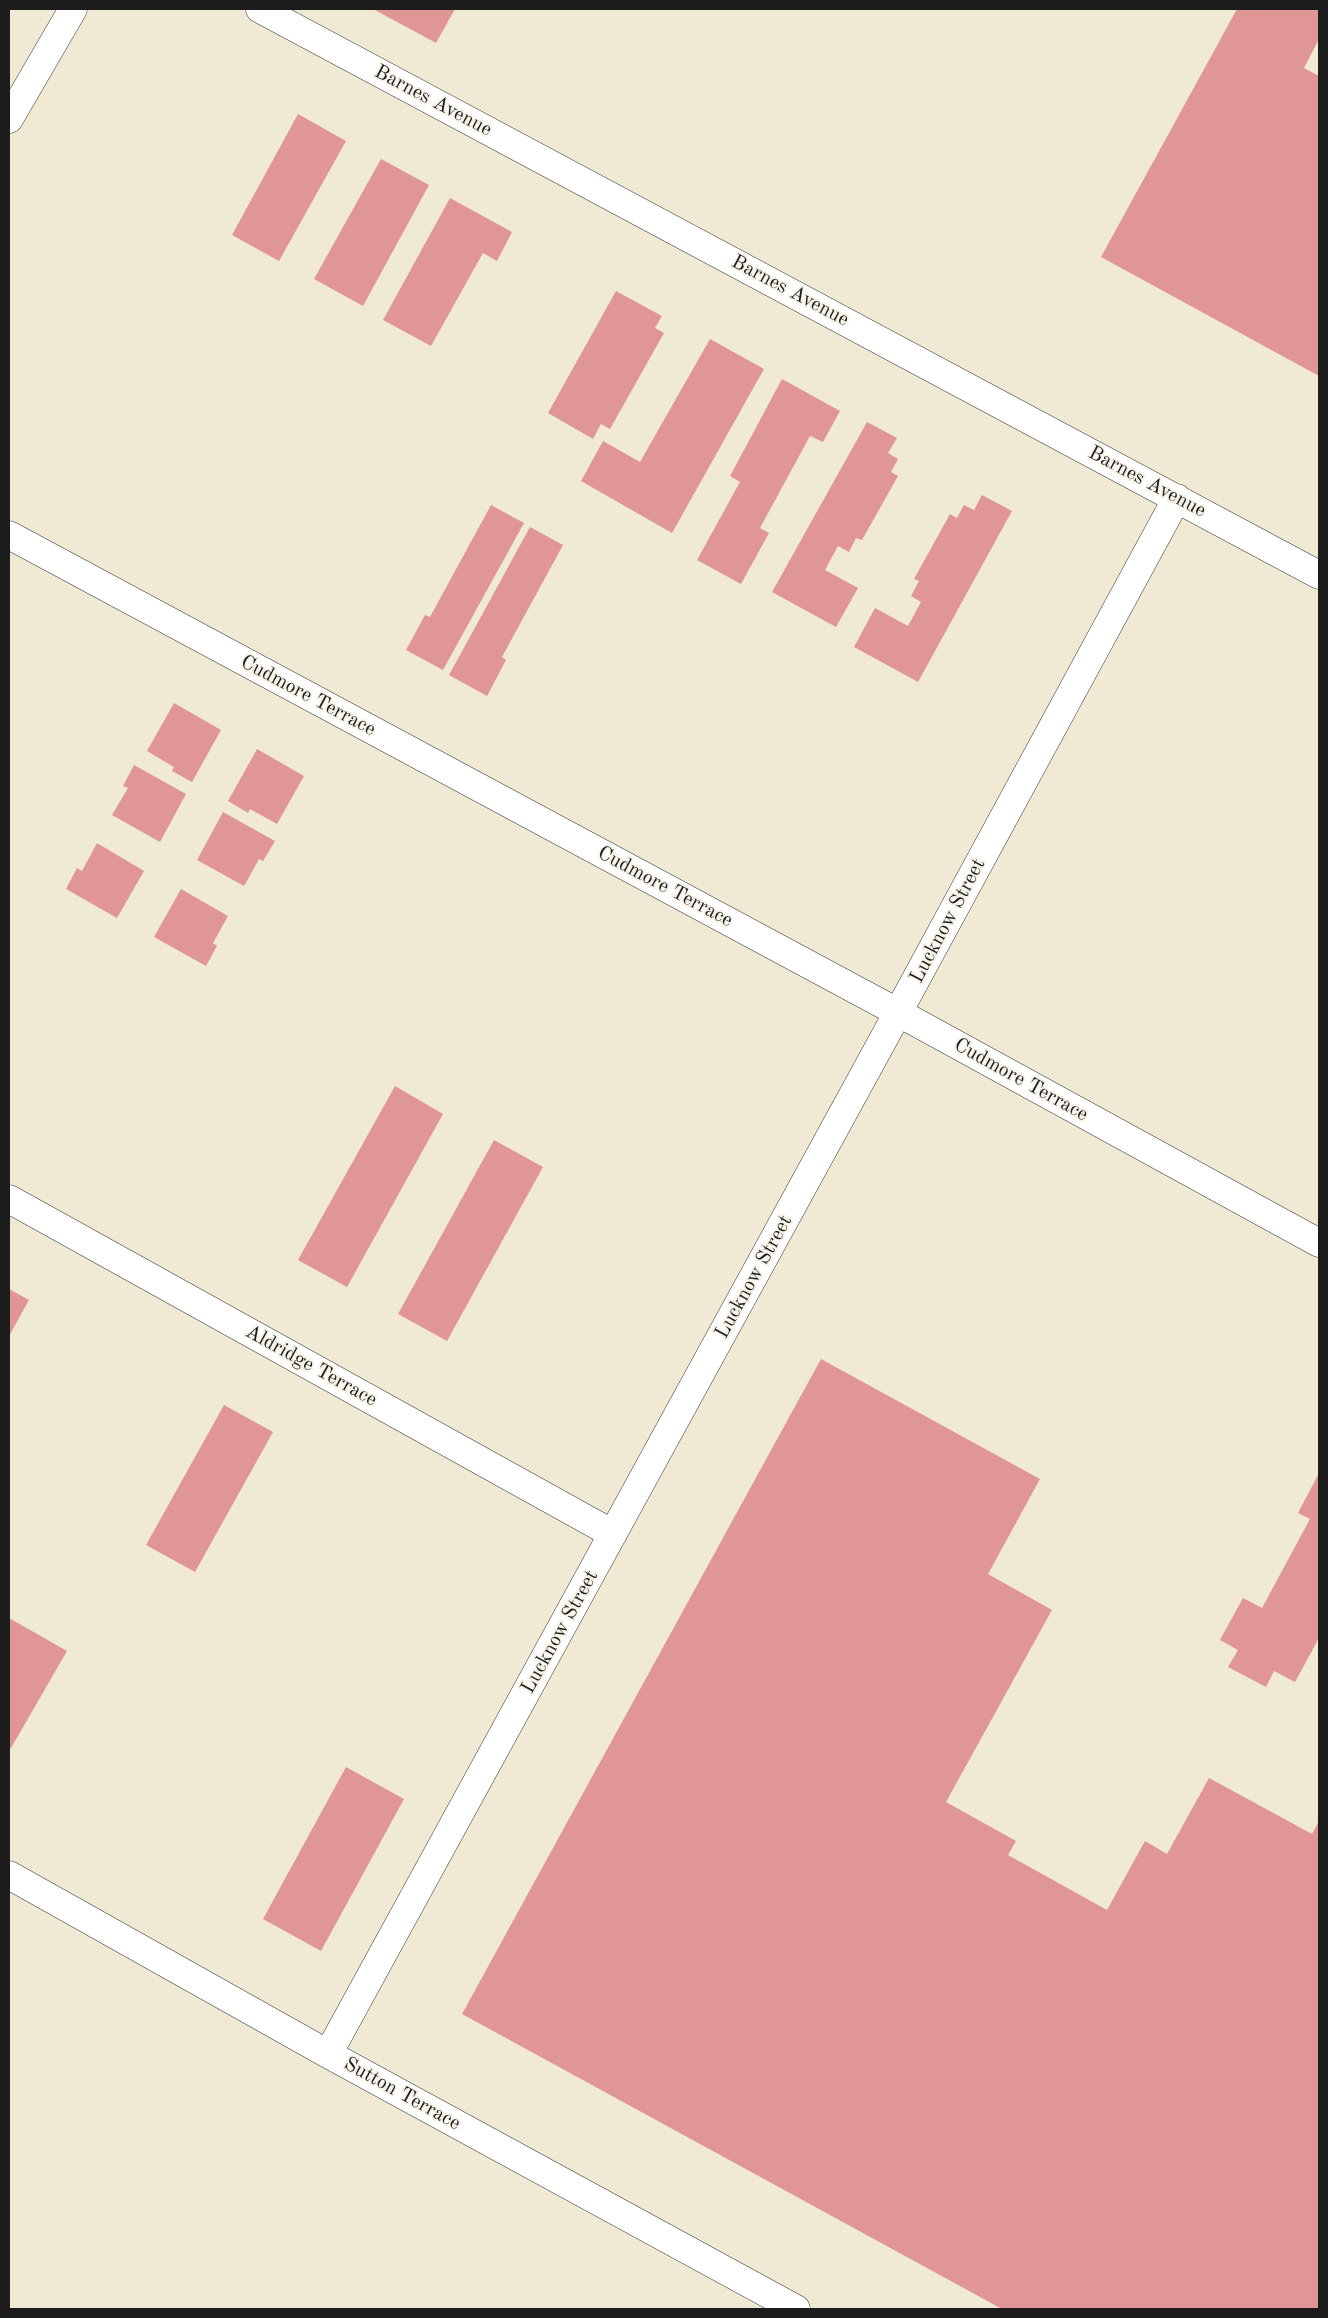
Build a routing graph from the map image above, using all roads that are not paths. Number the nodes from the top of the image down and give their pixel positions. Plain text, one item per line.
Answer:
1 (73, 9) edge
2 (260, 9) edge
3 (9, 119) edge
4 (1177, 498) junction
5 (9, 535) edge
6 (1319, 575) edge
7 (898, 1013) junction
8 (9, 1199) edge
9 (1319, 1244) edge
10 (613, 1534) junction
11 (9, 1875) edge
12 (328, 2054) junction
13 (796, 2309) edge

1 - 3 street
2 - 4 street, Barnes Avenue
4 - 6 street, Barnes Avenue
4 - 7 street, Lucknow Street
5 - 7 street, Cudmore Terrace
7 - 9 street, Cudmore Terrace
7 - 10 street, Lucknow Street
8 - 10 street, Aldridge Terrace
10 - 12 street, Lucknow Street
11 - 12 street, Sutton Terrace
12 - 13 street, Sutton Terrace

